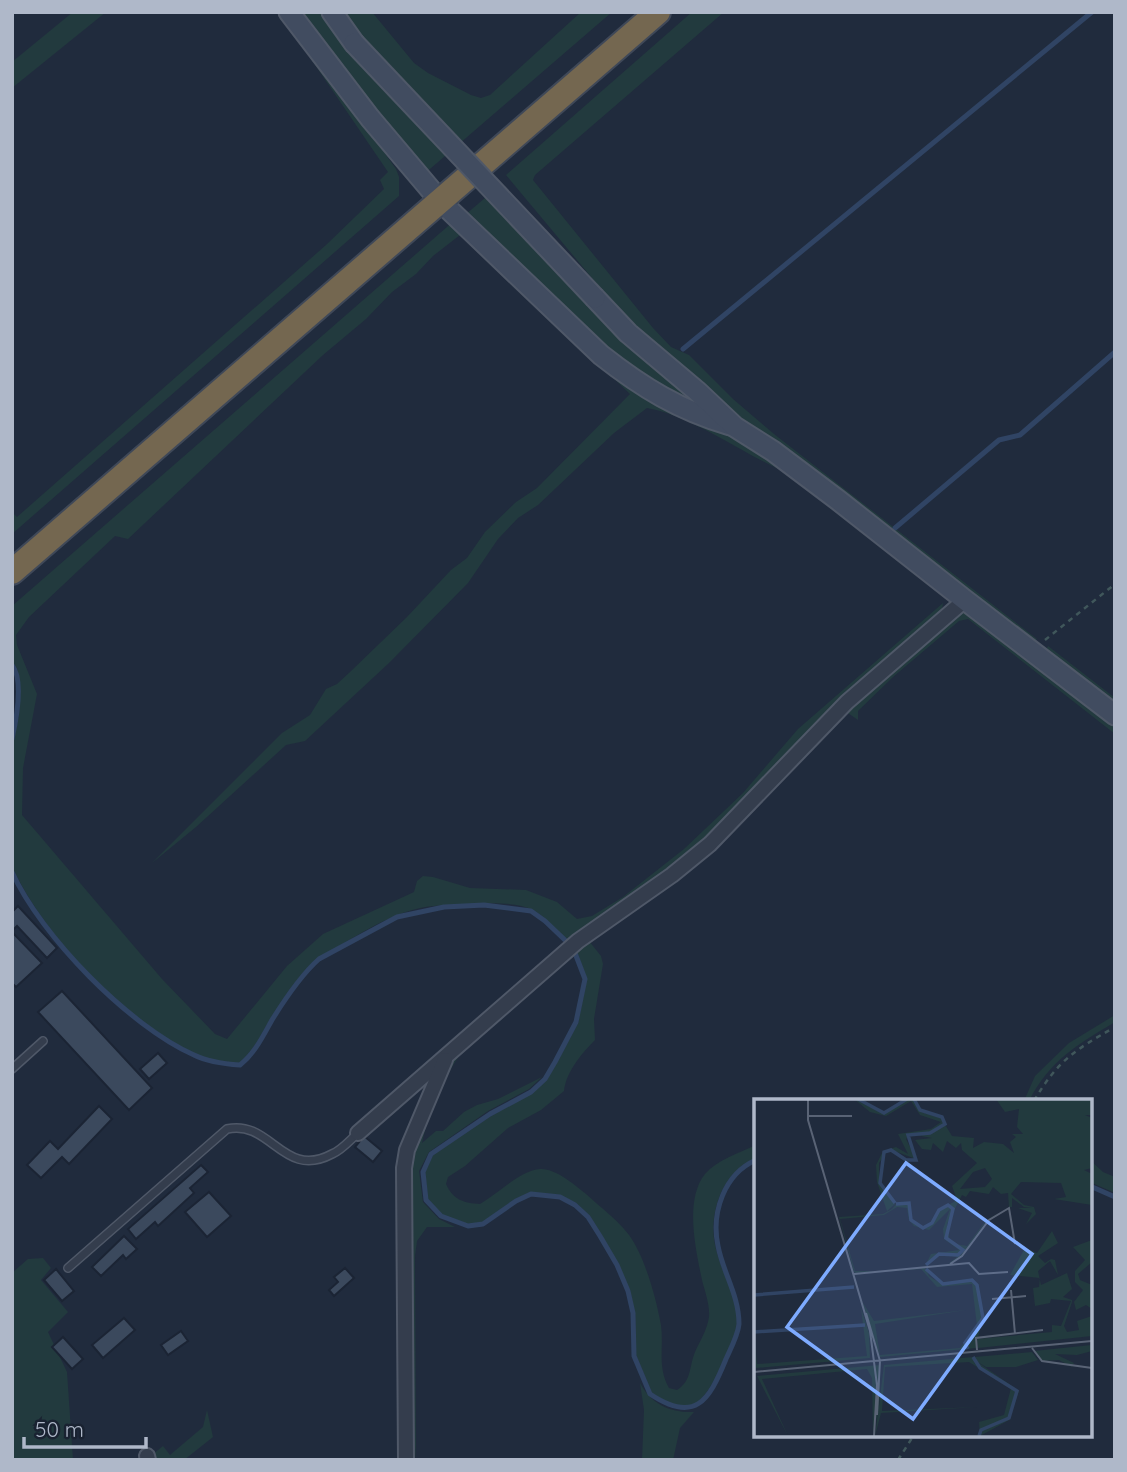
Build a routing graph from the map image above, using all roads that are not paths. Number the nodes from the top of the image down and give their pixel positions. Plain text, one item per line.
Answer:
1 (289, 12) edge
2 (332, 12) edge
3 (658, 12) edge
4 (441, 202) junction
5 (735, 427) junction
6 (12, 572) edge
7 (965, 600) junction
8 (1115, 715) edge
9 (43, 1041) dead end
10 (447, 1056) junction
11 (12, 1069) edge
12 (358, 1133) joint
13 (68, 1268) dead end
14 (406, 1460) edge

1 - 4 street
2 - 5 street, bridge
3 - 4 highway
4 - 5 street
4 - 6 highway
5 - 7 street
7 - 8 street
7 - 10 street
9 - 11 lane
10 - 12 street
10 - 14 street
12 - 13 lane

